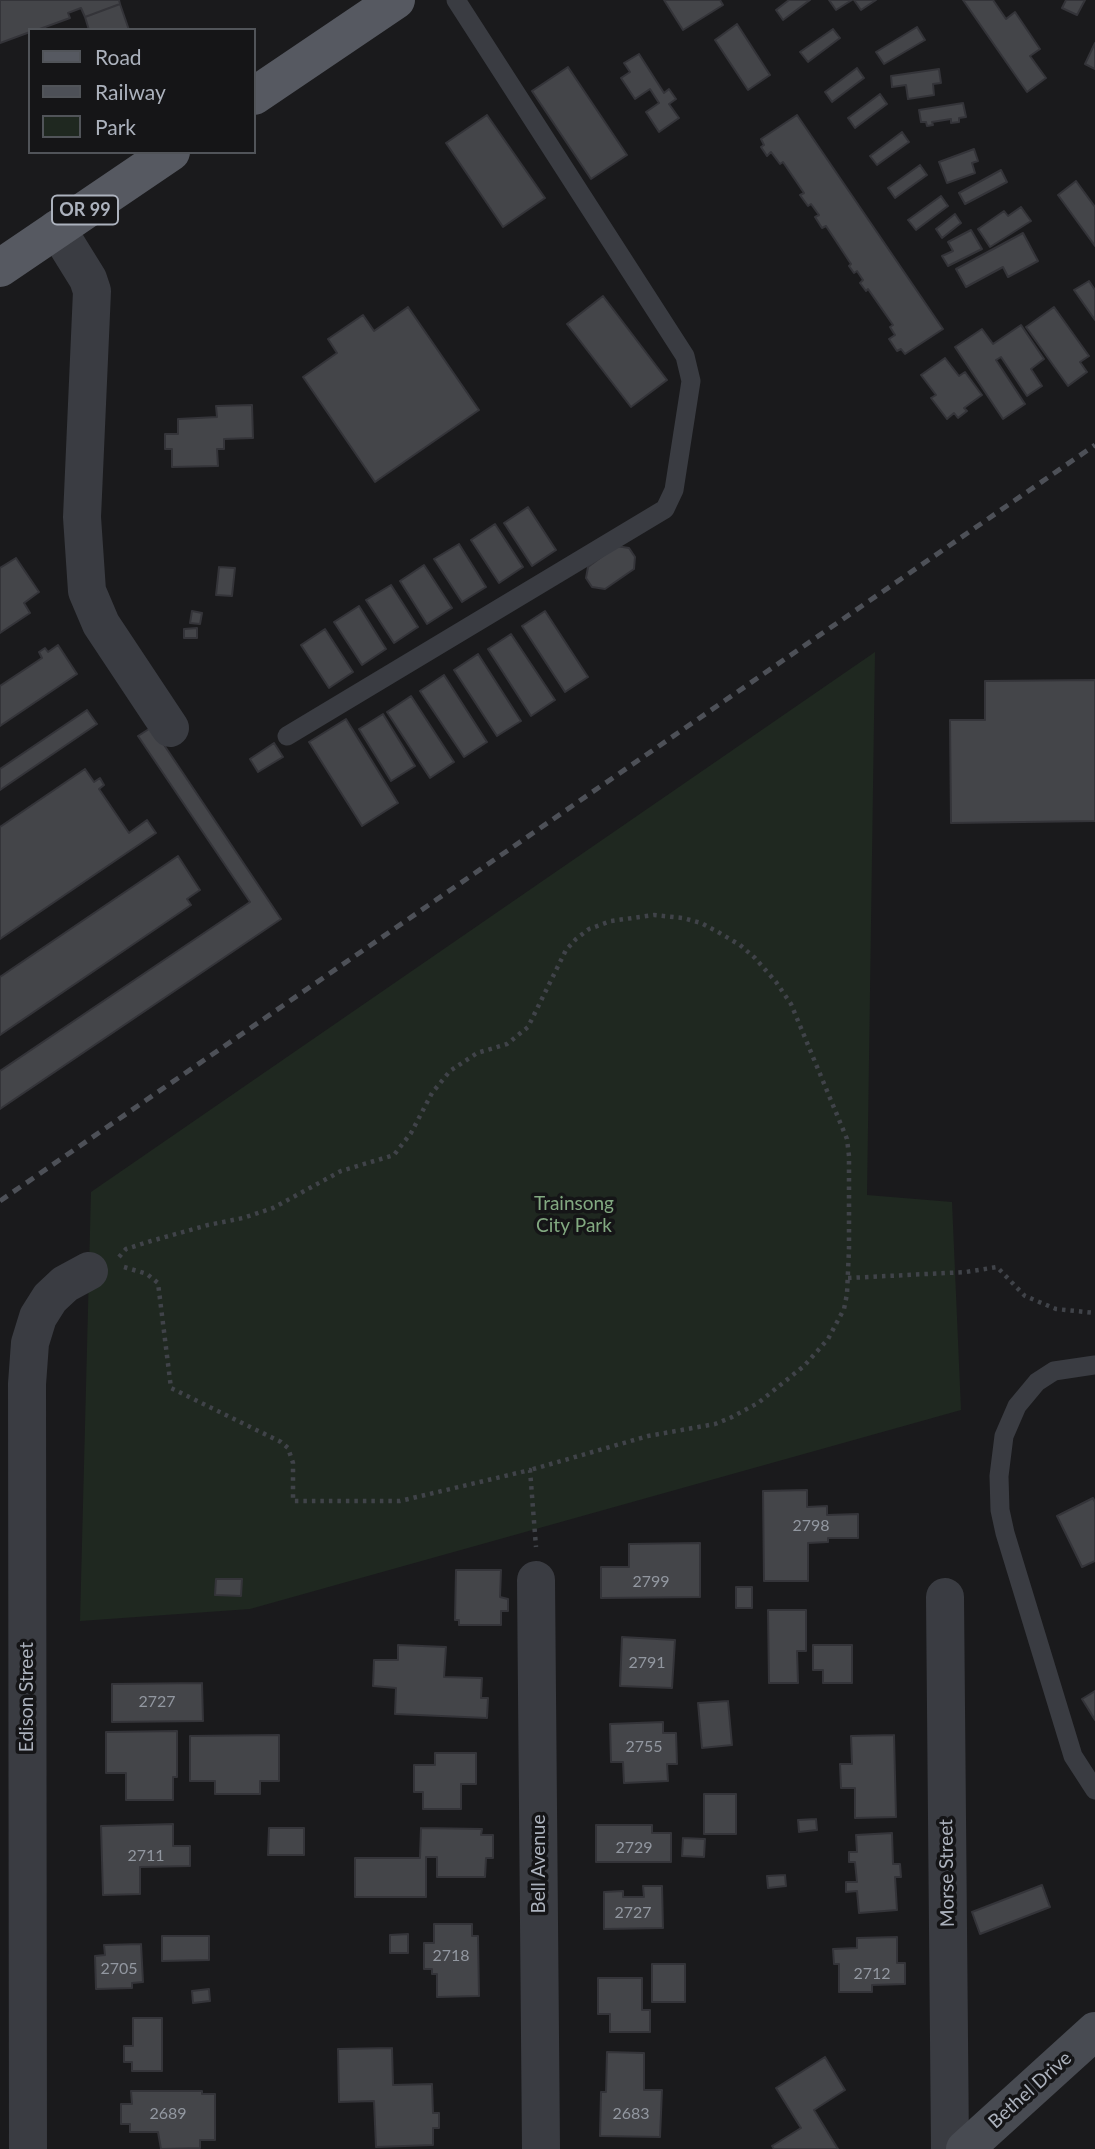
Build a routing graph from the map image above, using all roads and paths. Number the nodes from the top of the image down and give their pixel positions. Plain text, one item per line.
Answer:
1 (396, 0) edge
2 (456, 0) edge
3 (256, 95) edge
4 (168, 154) edge
5 (57, 229) junction
6 (0, 268) edge
7 (170, 728) dead end
8 (288, 736) dead end
9 (89, 1271) dead end
10 (848, 1278) junction
11 (1095, 1313) edge
12 (1095, 1365) edge
13 (530, 1469) junction
14 (536, 1580) joint
15 (945, 1597) dead end
16 (1095, 1790) edge
17 (13, 1959) edge
18 (1095, 2031) edge
19 (972, 2146) edge
20 (28, 2149) edge
21 (541, 2149) edge

1 - 3 main road
2 - 8 lane
4 - 5 main road, OR 99
5 - 6 main road, OR 99
5 - 7 street
9 - 17 street, Edison Street
10 - 11 path
10 - 13 path
10 - 13 path
12 - 16 lane
13 - 14 path
14 - 21 street, Bell Avenue
15 - 19 street, Morse Street
17 - 20 street, Edison Street
18 - 19 street, Bethel Drive

